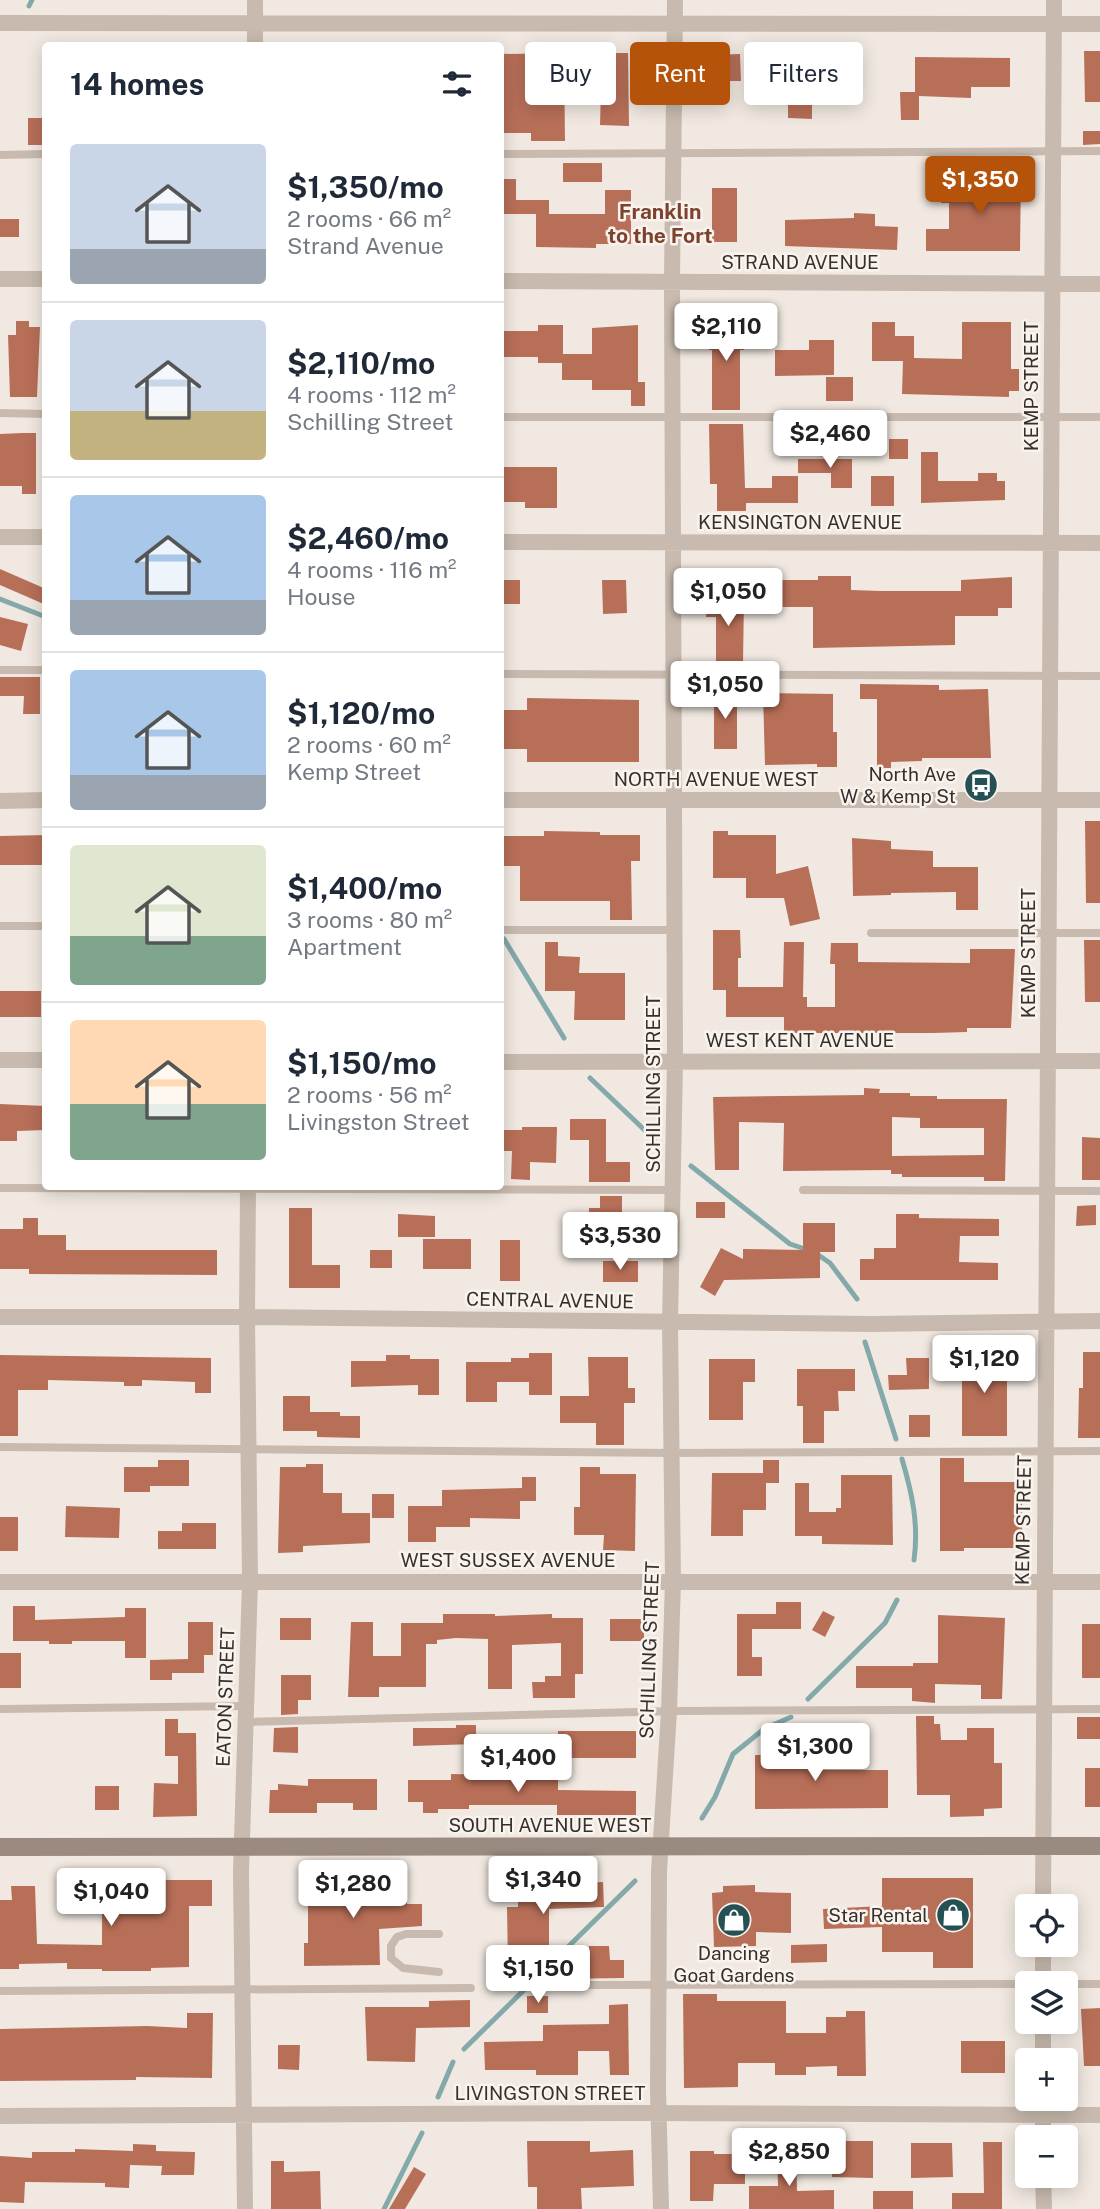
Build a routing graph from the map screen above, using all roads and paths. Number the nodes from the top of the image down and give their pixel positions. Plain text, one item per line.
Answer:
1 (255, 0) edge
2 (675, 0) edge
3 (1054, 0) edge
4 (0, 23) edge
5 (255, 23) junction
6 (676, 24) junction
7 (1054, 24) junction
8 (1100, 24) edge
9 (255, 42) edge
10 (1054, 151) junction
11 (1100, 151) edge
12 (42, 154) edge
13 (504, 154) edge
14 (674, 154) junction
15 (0, 155) edge
16 (0, 279) edge
17 (42, 279) edge
18 (504, 281) edge
19 (671, 282) junction
20 (1052, 284) junction
21 (1100, 284) edge
22 (0, 413) edge
23 (42, 414) edge
24 (1100, 417) edge
25 (504, 418) edge
26 (672, 418) junction
27 (1052, 418) junction
28 (0, 537) edge
29 (42, 537) edge
30 (504, 542) edge
31 (1100, 542) edge
32 (672, 543) junction
33 (1051, 543) junction
34 (0, 670) edge
35 (42, 670) edge
36 (504, 674) edge
37 (673, 676) junction
38 (1050, 676) junction
39 (1100, 676) edge
40 (42, 800) edge
41 (504, 800) edge
42 (674, 800) junction
43 (1050, 800) junction
44 (1100, 800) edge
45 (0, 801) edge
46 (0, 926) edge
47 (42, 926) edge
48 (504, 930) edge
49 (675, 930) junction
50 (871, 933) dead end
51 (1050, 933) junction
52 (1100, 933) edge
53 (0, 1060) edge
54 (42, 1060) edge
55 (1100, 1061) edge
56 (504, 1062) edge
57 (675, 1062) junction
58 (1049, 1062) junction
59 (0, 1188) edge
60 (42, 1188) edge
61 (504, 1189) edge
62 (248, 1190) edge
63 (673, 1190) junction
64 (803, 1190) dead end
65 (1048, 1191) junction
66 (1100, 1191) edge
67 (0, 1317) edge
68 (247, 1317) junction
69 (1047, 1321) junction
70 (1100, 1321) edge
71 (670, 1322) junction
72 (0, 1447) edge
73 (248, 1450) junction
74 (1045, 1451) junction
75 (1100, 1451) edge
76 (671, 1453) junction
77 (250, 1581) junction
78 (673, 1581) junction
79 (0, 1582) edge
80 (1043, 1582) junction
81 (1100, 1582) edge
82 (0, 1709) edge
83 (1100, 1709) edge
84 (1043, 1710) junction
85 (669, 1711) junction
86 (245, 1714) junction
87 (242, 1846) junction
88 (661, 1846) junction
89 (1043, 1846) junction
90 (1100, 1846) edge
91 (0, 1847) edge
92 (1043, 1894) edge
93 (439, 1934) dead end
94 (439, 1972) dead end
95 (658, 1984) junction
96 (1015, 1984) edge
97 (1078, 1984) edge
98 (1100, 1984) edge
99 (588, 1985) dead end
100 (471, 1988) dead end
101 (243, 1990) junction
102 (0, 1991) edge
103 (1015, 2107) edge
104 (1075, 2111) edge
105 (658, 2113) junction
106 (245, 2115) junction
107 (1100, 2115) edge
108 (0, 2116) edge
109 (1043, 2188) edge
110 (245, 2209) edge
111 (661, 2209) edge
112 (1044, 2209) edge

1 - 5 street
2 - 6 street, SCHILLING STREET
3 - 7 street, KEMP STREET
4 - 5 street
5 - 6 street
5 - 9 street
6 - 7 street
6 - 14 street, SCHILLING STREET
7 - 8 street
7 - 10 street, KEMP STREET
10 - 11 lane
10 - 14 lane
10 - 20 street, KEMP STREET
12 - 15 lane
13 - 14 lane
14 - 19 street, SCHILLING STREET
16 - 17 street
18 - 19 street, STRAND AVENUE
19 - 20 street, STRAND AVENUE
19 - 26 street, SCHILLING STREET
20 - 21 street, STRAND AVENUE
20 - 27 street, KEMP STREET
22 - 23 lane
24 - 27 lane
25 - 26 lane
26 - 27 lane
26 - 32 street, SCHILLING STREET
27 - 33 street, KEMP STREET
28 - 29 street
30 - 32 street, KENSINGTON AVENUE
31 - 33 street, KENSINGTON AVENUE
32 - 33 street, KENSINGTON AVENUE
32 - 37 street, SCHILLING STREET
33 - 38 street, KEMP STREET
34 - 35 lane
36 - 37 lane
37 - 38 lane
37 - 42 street, SCHILLING STREET
38 - 39 lane
38 - 43 street, KEMP STREET
40 - 45 street
41 - 42 street, NORTH AVENUE WEST
42 - 43 street, NORTH AVENUE WEST
42 - 49 street, SCHILLING STREET
43 - 44 street, NORTH AVENUE WEST
43 - 51 street, KEMP STREET
46 - 47 lane
48 - 49 lane
49 - 57 street, SCHILLING STREET
50 - 51 lane
51 - 52 lane
51 - 58 street, KEMP STREET
53 - 54 street
55 - 58 street, WEST KENT AVENUE
56 - 57 street, WEST KENT AVENUE
57 - 58 street, WEST KENT AVENUE
57 - 63 street, SCHILLING STREET
58 - 65 street, KEMP STREET
59 - 60 lane
61 - 63 lane
62 - 68 street, EATON STREET
63 - 71 street, SCHILLING STREET
64 - 65 lane
65 - 66 lane
65 - 69 street, KEMP STREET
67 - 68 street, CENTRAL AVENUE
68 - 71 street, CENTRAL AVENUE
68 - 73 street, EATON STREET
69 - 70 street, CENTRAL AVENUE
69 - 71 street, CENTRAL AVENUE
69 - 74 street, KEMP STREET
71 - 76 street, SCHILLING STREET
72 - 73 lane
73 - 76 lane
73 - 77 street, EATON STREET
74 - 75 lane
74 - 76 lane
74 - 80 street, KEMP STREET
76 - 78 street, SCHILLING STREET
77 - 78 street, WEST SUSSEX AVENUE
77 - 79 street, WEST SUSSEX AVENUE
77 - 86 street, EATON STREET
78 - 80 street, WEST SUSSEX AVENUE
78 - 85 street, SCHILLING STREET
80 - 81 street, WEST SUSSEX AVENUE
80 - 84 street, KEMP STREET
82 - 86 lane
83 - 84 lane
84 - 85 lane
84 - 89 street, KEMP STREET
85 - 86 lane
85 - 88 street, SCHILLING STREET
86 - 87 street, EATON STREET
87 - 88 street, SOUTH AVENUE WEST
87 - 91 street, SOUTH AVENUE WEST
87 - 101 street, EATON STREET
88 - 89 street, SOUTH AVENUE WEST
88 - 95 street, SCHILLING STREET
89 - 90 street, SOUTH AVENUE WEST
89 - 92 street, KEMP STREET
93 - 94 lane
95 - 96 lane
95 - 99 lane
95 - 105 street, SCHILLING STREET
97 - 98 lane
100 - 101 lane
101 - 102 lane
101 - 106 street, EATON STREET
103 - 105 street, LIVINGSTON STREET
104 - 107 street, LIVINGSTON STREET
105 - 106 street, LIVINGSTON STREET
105 - 111 street, SCHILLING STREET
106 - 108 street, LIVINGSTON STREET
106 - 110 street, EATON STREET
109 - 112 street

